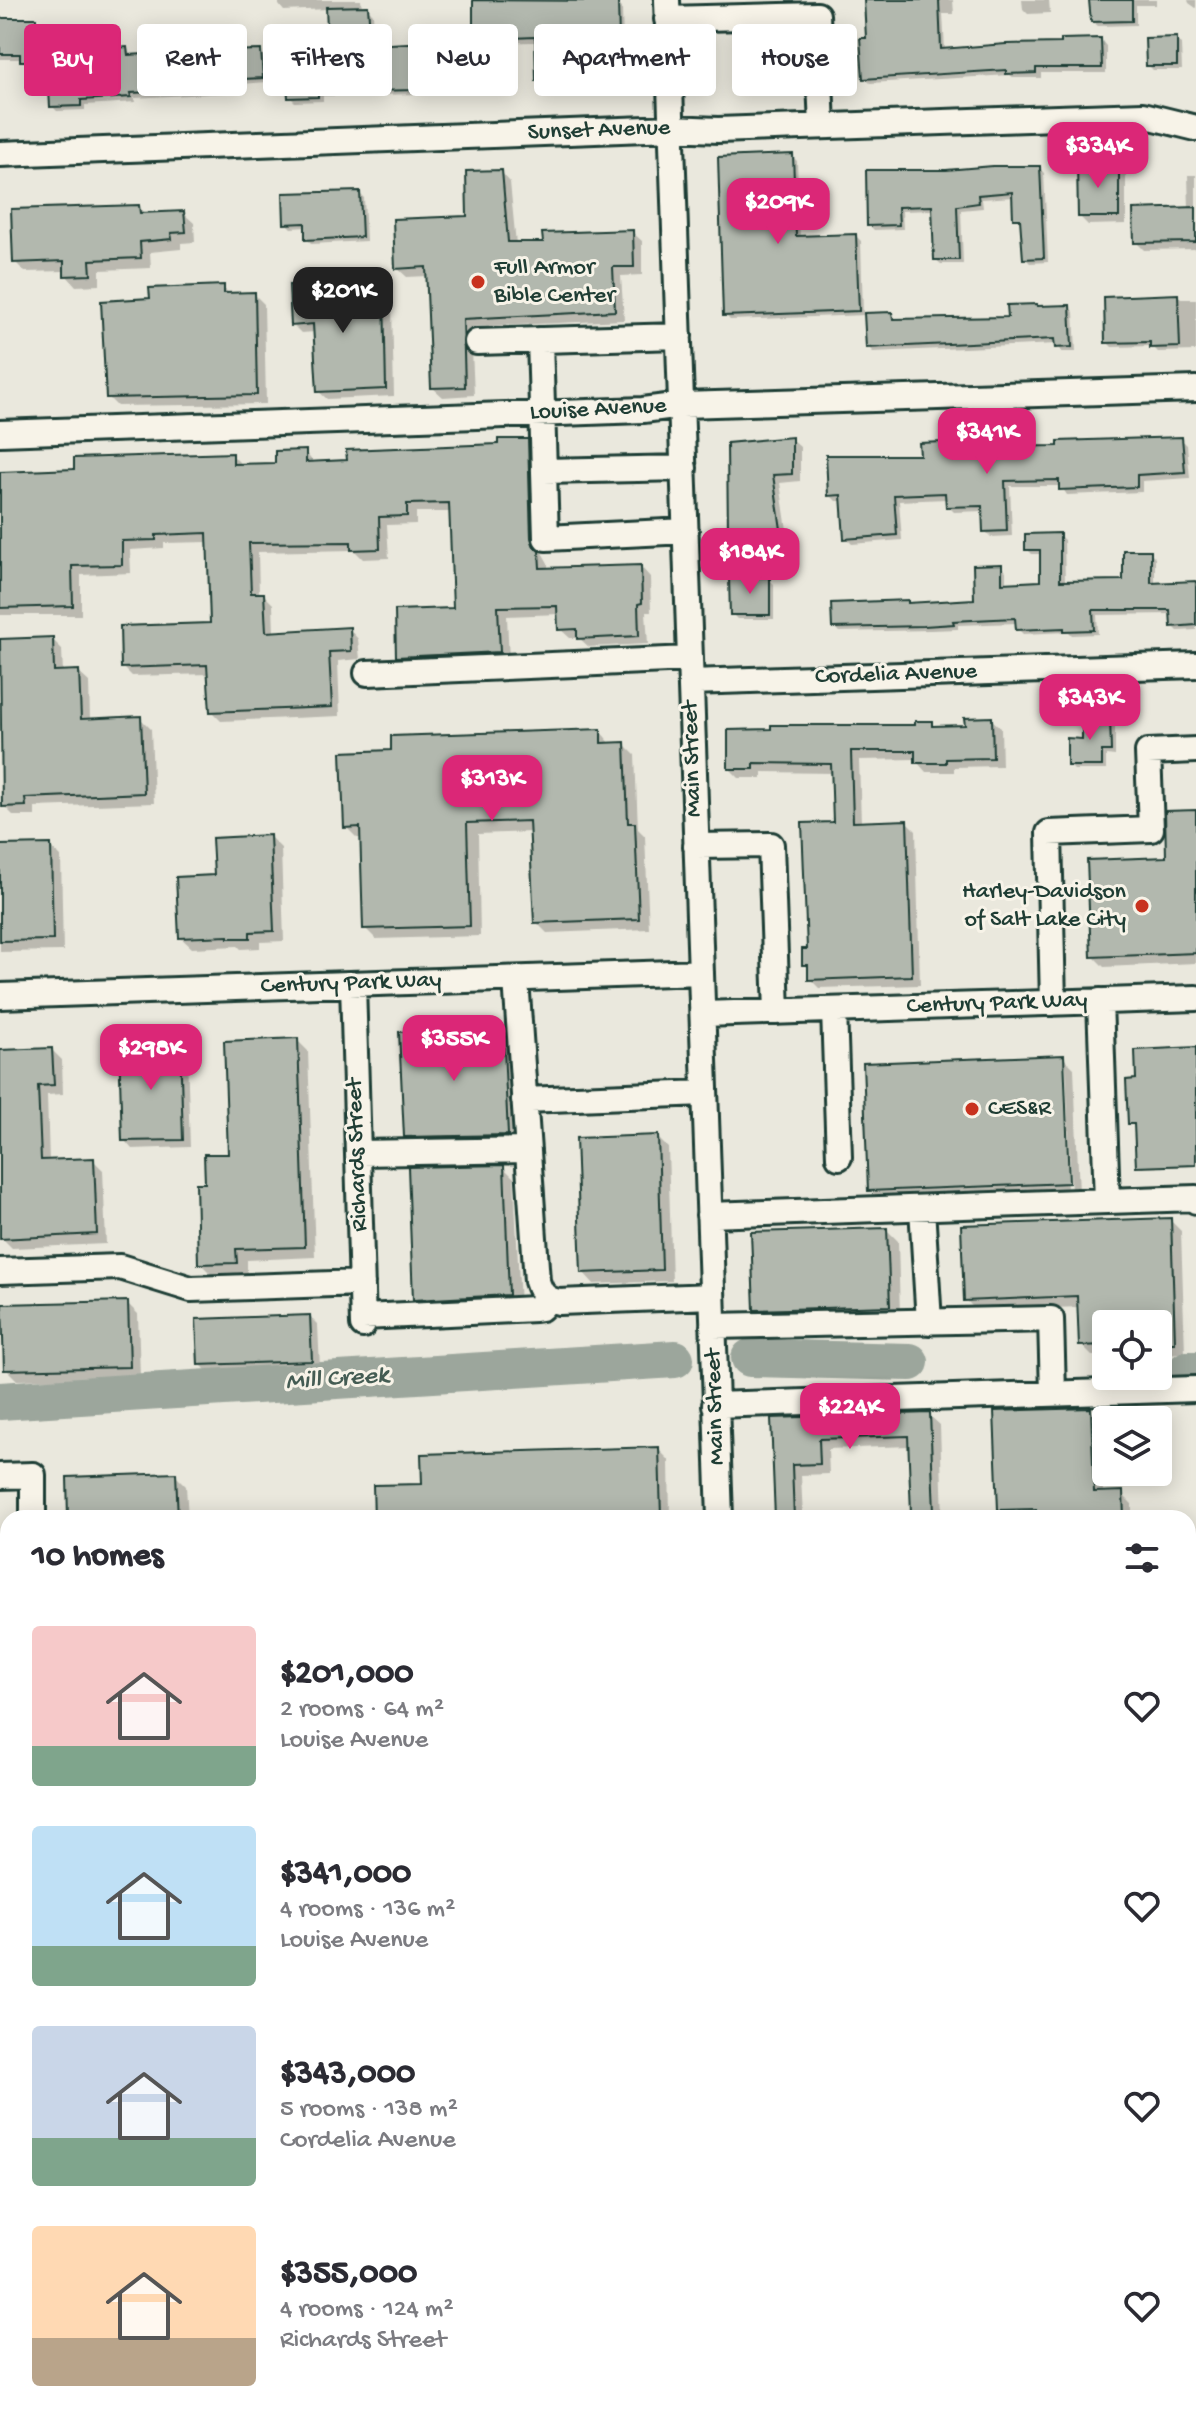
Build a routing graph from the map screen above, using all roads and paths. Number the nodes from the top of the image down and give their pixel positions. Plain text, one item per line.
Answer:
1 (818, 8) edge
2 (667, 10) edge
3 (822, 126) junction
4 (672, 128) junction
5 (1196, 128) edge
6 (0, 154) edge
7 (679, 336) junction
8 (540, 340) junction
9 (477, 342) dead end
10 (1196, 389) edge
11 (682, 405) junction
12 (542, 414) junction
13 (0, 433) edge
14 (684, 468) junction
15 (544, 471) junction
16 (686, 531) junction
17 (1196, 665) edge
18 (691, 671) junction
19 (367, 673) dead end
20 (1196, 750) edge
21 (696, 846) junction
22 (701, 972) junction
23 (516, 979) junction
24 (353, 984) junction
25 (0, 996) edge
26 (1196, 998) edge
27 (1100, 1001) junction
28 (1053, 1003) junction
29 (834, 1010) junction
30 (777, 1012) junction
31 (703, 1014) junction
32 (705, 1093) junction
33 (524, 1100) junction
34 (528, 1150) junction
35 (358, 1153) junction
36 (839, 1157) dead end
37 (1107, 1201) junction
38 (1196, 1201) edge
39 (922, 1208) junction
40 (709, 1215) junction
41 (0, 1271) edge
42 (362, 1283) junction
43 (712, 1296) junction
44 (548, 1300) junction
45 (929, 1322) junction
46 (713, 1326) junction
47 (1196, 1389) edge
48 (1053, 1393) junction
49 (715, 1405) junction
50 (0, 1476) edge
51 (33, 1510) edge
52 (720, 1510) edge

1 - 2 street
1 - 3 street
2 - 4 street, Main Street
3 - 4 street, Sunset Avenue
3 - 5 street, Sunset Avenue
4 - 6 street, Sunset Avenue
4 - 7 street, Main Street
7 - 8 street
7 - 11 street, Main Street
8 - 9 street
8 - 12 street
10 - 11 street, Louise Avenue
11 - 12 street, Louise Avenue
11 - 14 street, Main Street
12 - 13 street, Louise Avenue
12 - 15 street
14 - 15 street
14 - 16 street, Main Street
15 - 16 street
16 - 18 street, Main Street
17 - 18 street, Cordelia Avenue
18 - 19 street, Cordelia Avenue
18 - 21 street, Main Street
20 - 28 street
21 - 22 street, Main Street
21 - 30 street
22 - 23 street, Century Park Way
22 - 31 street, Main Street
23 - 24 street, Century Park Way
23 - 33 street
24 - 25 street, Century Park Way
24 - 35 street, Richards Street
26 - 27 street, Century Park Way
27 - 28 street, Century Park Way
27 - 37 street
28 - 29 street, Century Park Way
29 - 30 street, Century Park Way
29 - 36 street
30 - 31 street, Century Park Way
31 - 32 street, Main Street
32 - 33 street
32 - 40 street, Main Street
33 - 34 street
34 - 35 street
34 - 44 street
35 - 42 street, Richards Street
37 - 38 street
37 - 39 street
39 - 40 street
39 - 45 street
40 - 43 street, Main Street
41 - 42 street
42 - 44 street, Richards Street
43 - 44 street
43 - 46 street, Main Street
45 - 46 street
45 - 48 street
46 - 49 street, Main Street
47 - 48 street
48 - 49 street
49 - 52 street, Main Street
50 - 51 street

